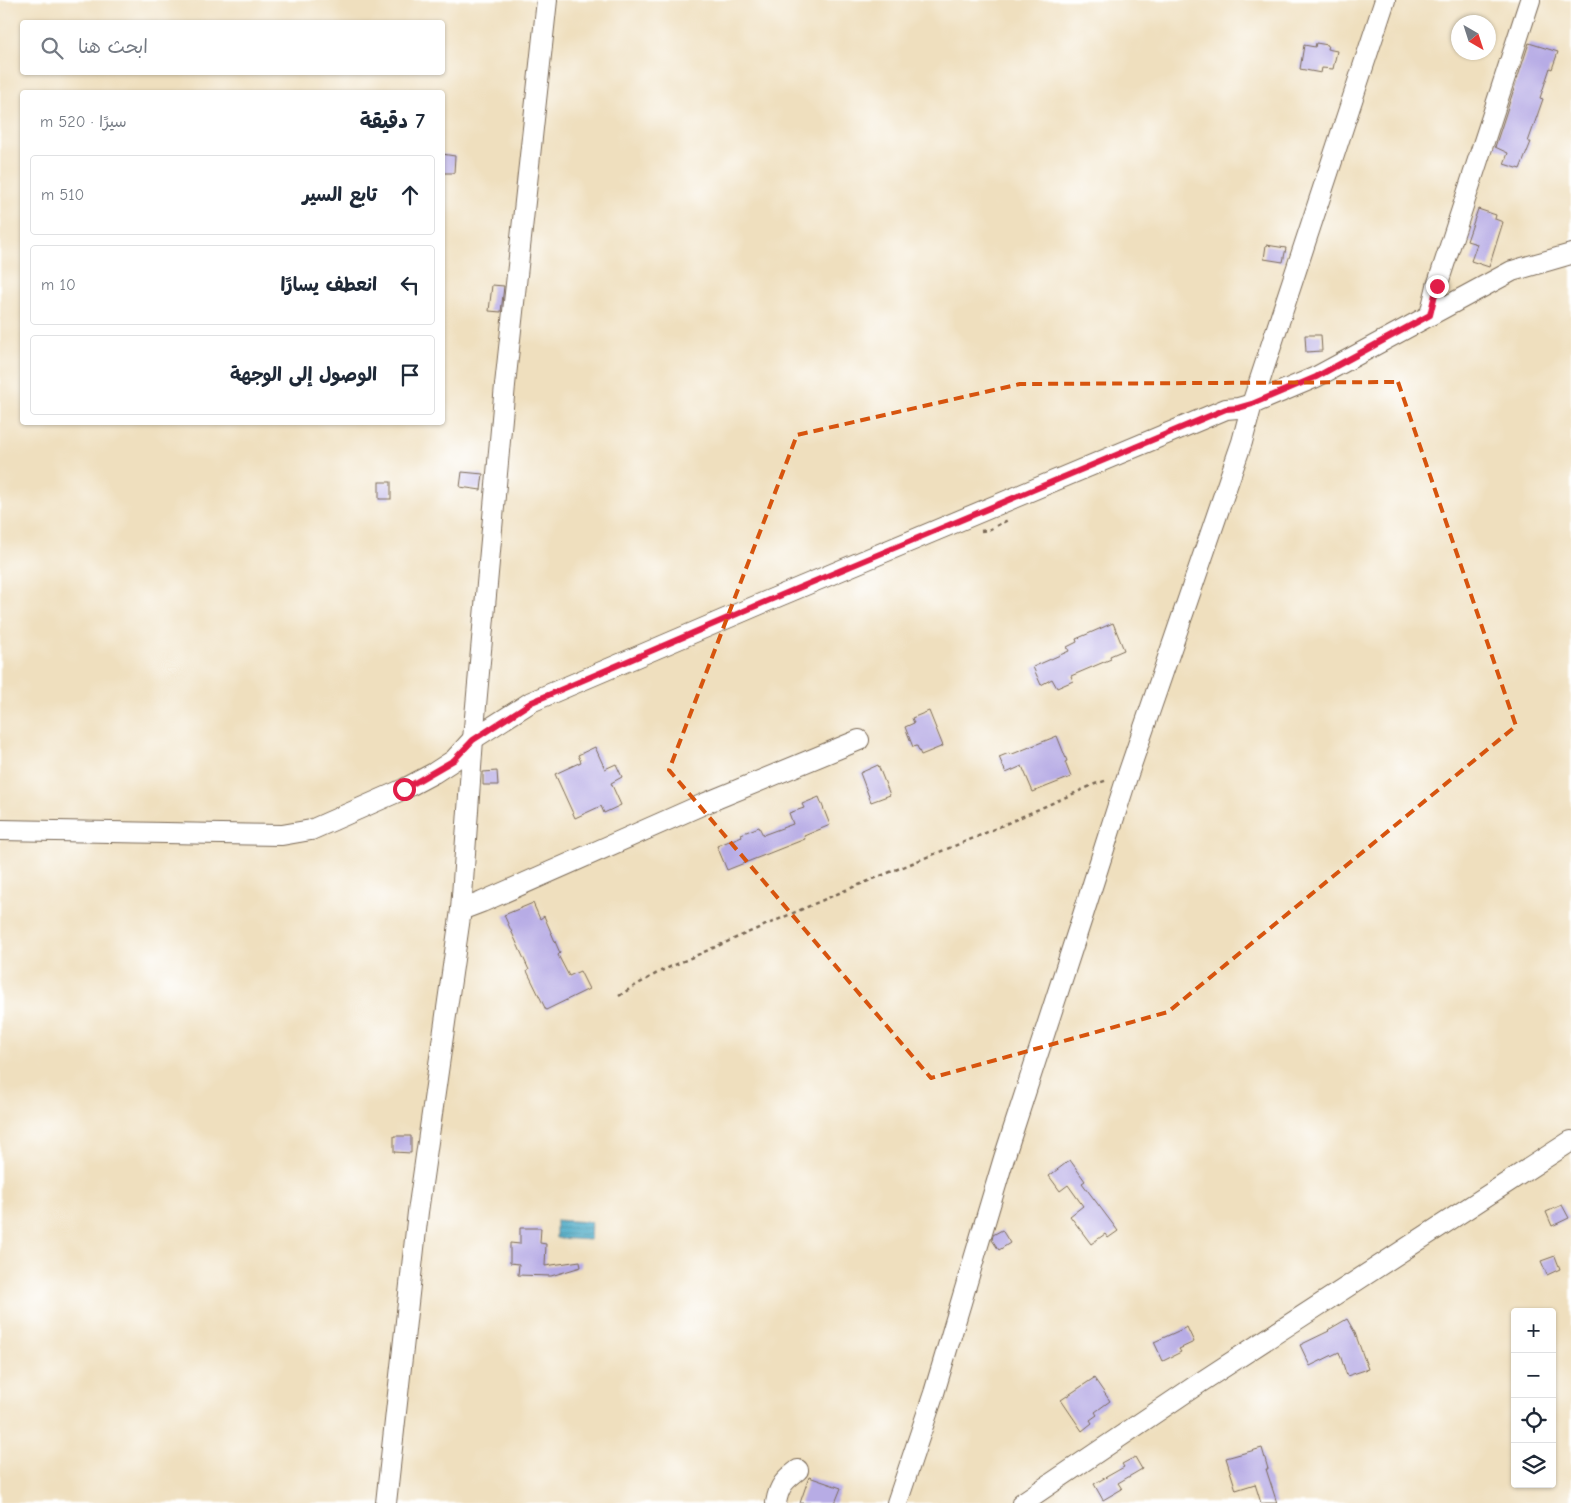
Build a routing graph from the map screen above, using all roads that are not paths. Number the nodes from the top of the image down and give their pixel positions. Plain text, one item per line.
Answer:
1 (547, 0) edge
2 (1385, 0) edge
3 (1530, 0) edge
4 (1571, 254) edge
5 (1430, 315) junction
6 (1252, 404) junction
7 (473, 740) junction
8 (859, 740) dead end
9 (0, 830) edge
10 (461, 910) junction
11 (1571, 1141) edge
12 (798, 1470) dead end
13 (386, 1503) edge
14 (776, 1503) edge
15 (897, 1503) edge
16 (1022, 1503) edge

1 - 7 street
2 - 6 street
3 - 5 street
4 - 5 street
5 - 6 street
6 - 7 street
6 - 15 street
7 - 9 street
7 - 10 street
8 - 10 street
10 - 13 street
11 - 16 street
12 - 14 street

